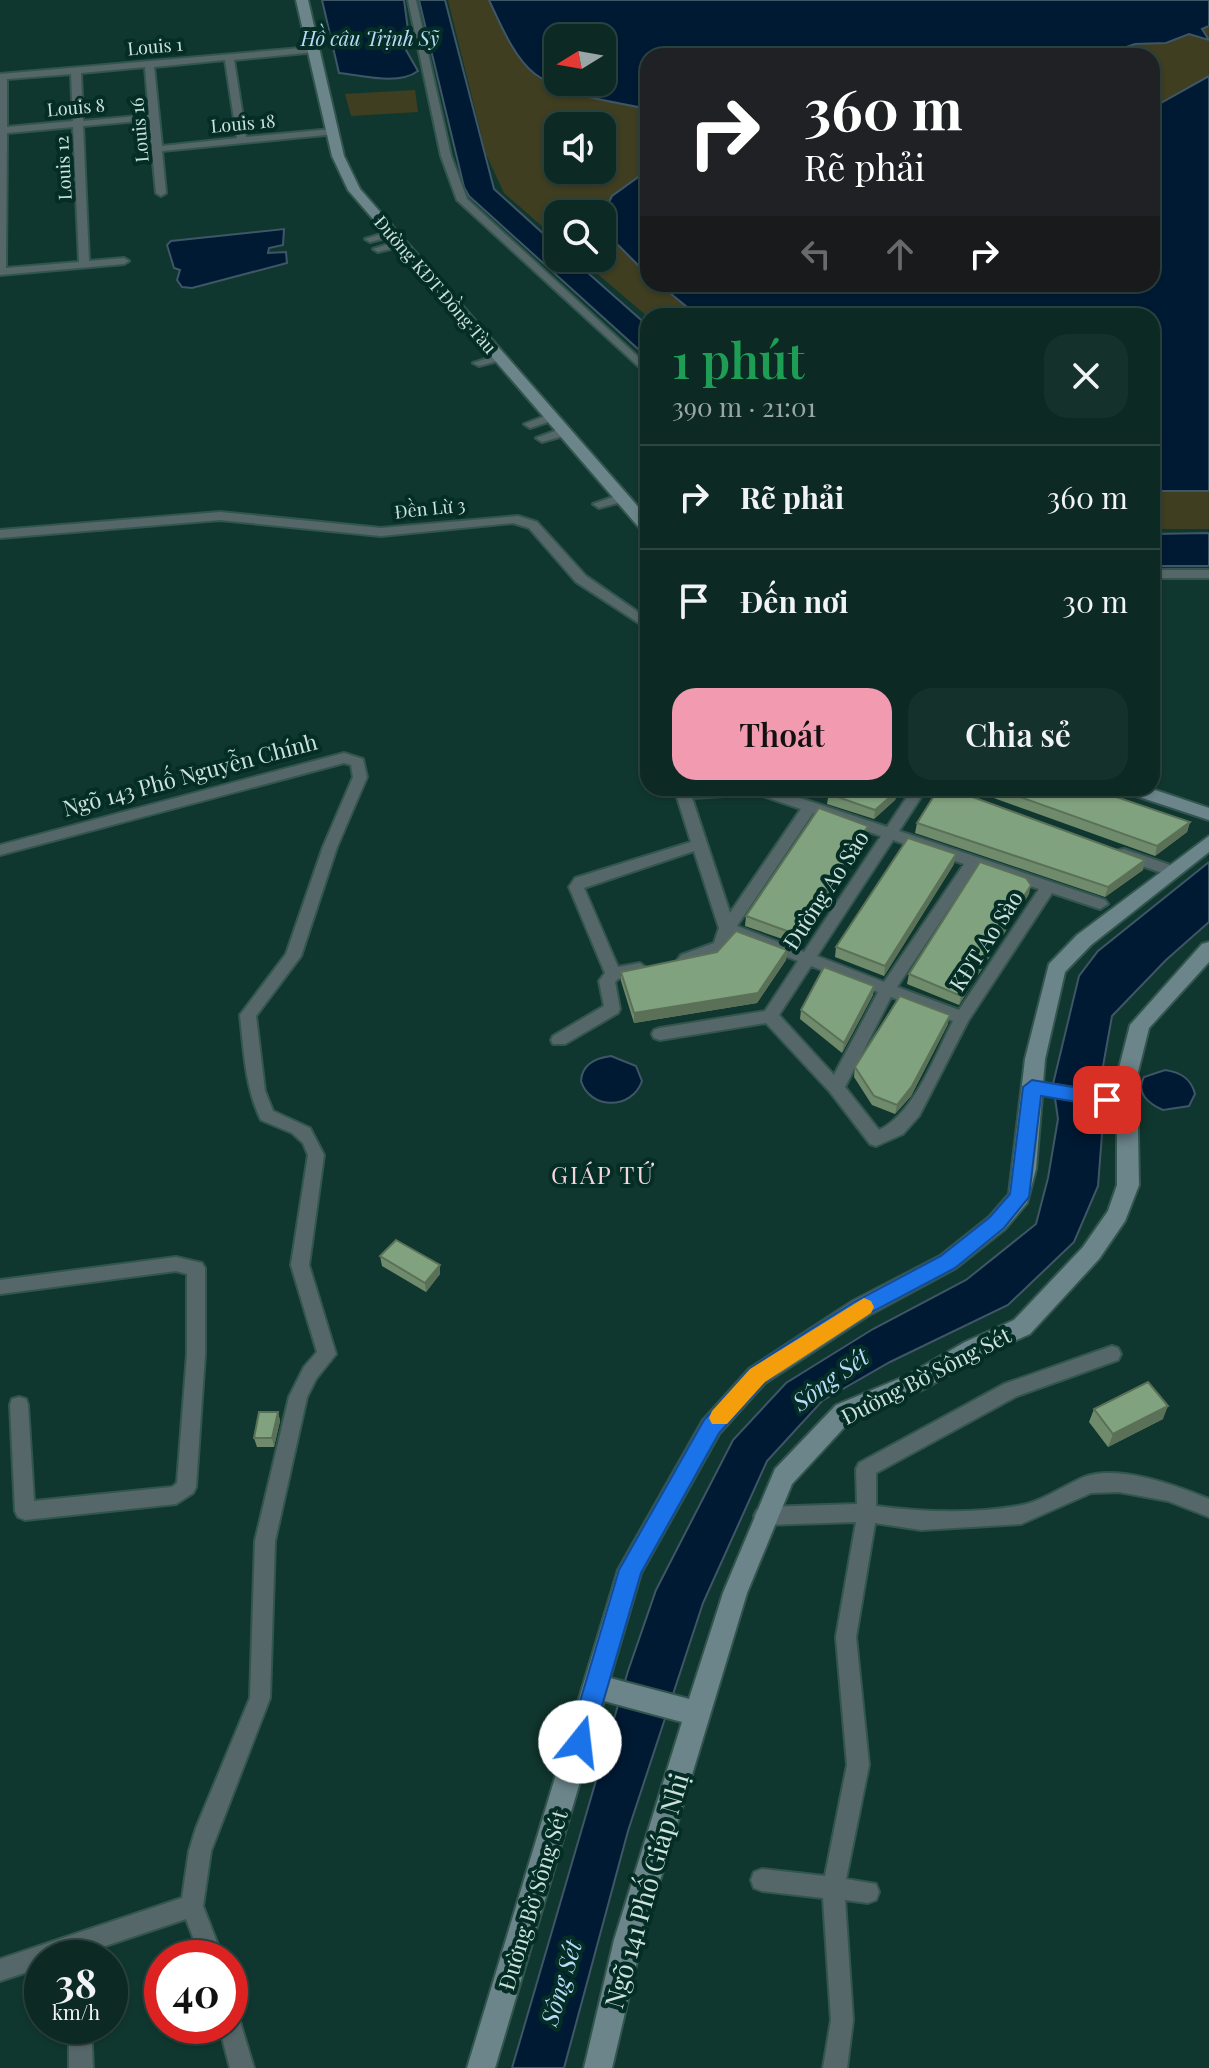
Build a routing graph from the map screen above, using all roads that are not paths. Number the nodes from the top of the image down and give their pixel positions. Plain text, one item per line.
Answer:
1 (302, 0) edge
2 (412, 0) edge
3 (313, 50) junction
4 (229, 57) junction
5 (149, 64) junction
6 (76, 70) junction
7 (1, 77) edge
8 (155, 117) junction
9 (78, 124) junction
10 (1, 130) edge
11 (332, 132) junction
12 (242, 141) junction
13 (157, 149) junction
14 (161, 193) dead end
15 (394, 239) junction
16 (374, 244) dead end
17 (124, 261) dead end
18 (84, 264) junction
19 (1, 272) edge
20 (498, 358) junction
21 (479, 363) dead end
22 (640, 365) edge
23 (550, 418) junction
24 (530, 424) dead end
25 (563, 432) junction
26 (542, 438) dead end
27 (621, 498) junction
28 (599, 504) dead end
29 (640, 519) edge
30 (0, 534) edge
31 (1160, 574) edge
32 (1209, 574) edge
33 (640, 620) edge
34 (684, 796) edge
35 (777, 796) edge
36 (915, 796) edge
37 (1154, 796) edge
38 (809, 808) junction
39 (1209, 814) edge
40 (891, 832) junction
41 (1209, 842) edge
42 (697, 845) junction
43 (1109, 848) edge
44 (0, 850) edge
45 (973, 861) junction
46 (1171, 871) junction
47 (1048, 888) junction
48 (1100, 904) dead end
49 (727, 928) junction
50 (1209, 949) edge
51 (808, 957) junction
52 (613, 974) junction
53 (888, 988) junction
54 (770, 1016) junction
55 (962, 1018) junction
56 (660, 1034) dead end
57 (559, 1040) dead end
58 (836, 1088) junction
59 (1042, 1089) junction
60 (1117, 1102) junction
61 (0, 1287) edge
62 (1112, 1354) dead end
63 (19, 1405) dead end
64 (1209, 1508) edge
65 (867, 1513) junction
66 (764, 1516) junction
67 (604, 1689) junction
68 (699, 1714) junction
69 (762, 1880) dead end
70 (833, 1888) junction
71 (868, 1892) dead end
72 (192, 1906) junction
73 (205, 1940) edge
74 (0, 1970) edge
75 (80, 2044) edge
76 (236, 2044) edge
77 (81, 2068) edge
78 (242, 2068) edge
79 (481, 2068) edge
80 (598, 2068) edge
81 (835, 2068) edge

1 - 3 street, Đường KĐT Đồng Tàu
2 - 22 street
3 - 4 street, Louis 1
3 - 11 street, Đường KĐT Đồng Tàu
4 - 5 street, Louis 1
4 - 12 street
5 - 6 street, Louis 1
5 - 8 street, Louis 16
6 - 7 street, Louis 1
6 - 9 street, Louis 12
7 - 10 street
8 - 9 street, Louis 8
8 - 13 street, Louis 16
9 - 10 street, Louis 8
9 - 18 street, Louis 12
10 - 19 street
11 - 12 street, Louis 18
11 - 15 street, Đường KĐT Đồng Tàu
12 - 13 street, Louis 18
13 - 14 street, Louis 16
15 - 16 street
15 - 20 street, Đường KĐT Đồng Tàu
17 - 18 street
18 - 19 street
20 - 21 street
20 - 23 street, Đường KĐT Đồng Tàu
23 - 24 street
23 - 25 street, Đường KĐT Đồng Tàu
25 - 26 street
25 - 27 street, Đường KĐT Đồng Tàu
27 - 28 street
27 - 29 street, Đường KĐT Đồng Tàu
30 - 33 street, Đền Lừ 3
31 - 32 street
34 - 42 street, KĐT Ao Sào
35 - 38 street, KĐT Ao Sào
36 - 40 street, Đường Ao Sào
37 - 39 street
38 - 40 street, KĐT Ao Sào
38 - 49 street
40 - 45 street, KĐT Ao Sào
40 - 51 street, Đường Ao Sào
41 - 46 street, Đường Bờ Sông Sét
42 - 49 street, KĐT Ao Sào
42 - 52 street
43 - 46 street
44 - 72 street, Ngõ 143 Phố Nguyễn Chính
45 - 47 street, KĐT Ao Sào
45 - 53 street
46 - 59 street, Đường Bờ Sông Sét
47 - 48 street, KĐT Ao Sào
47 - 55 street, KĐT Ao Sào
49 - 51 street, KĐT Ao Sào
49 - 52 street
50 - 60 street
51 - 53 street, KĐT Ao Sào
51 - 54 street, Đường Ao Sào
52 - 57 street
53 - 55 street, KĐT Ao Sào
53 - 58 street
54 - 56 street
54 - 58 street, KĐT Ao Sào
55 - 58 street, KĐT Ao Sào
59 - 60 street
59 - 67 street, Đường Bờ Sông Sét
60 - 66 street, Đường Bờ Sông Sét
61 - 63 street
62 - 65 street
64 - 65 street
65 - 66 street
65 - 70 street
66 - 68 street, Đường Bờ Sông Sét
67 - 68 street
67 - 79 street, Đường Bờ Sông Sét
68 - 80 street, Ngõ 141 Phố Giáp Nhị
69 - 70 street
70 - 71 street
70 - 81 street
72 - 73 street
72 - 74 street
75 - 77 street
76 - 78 street

